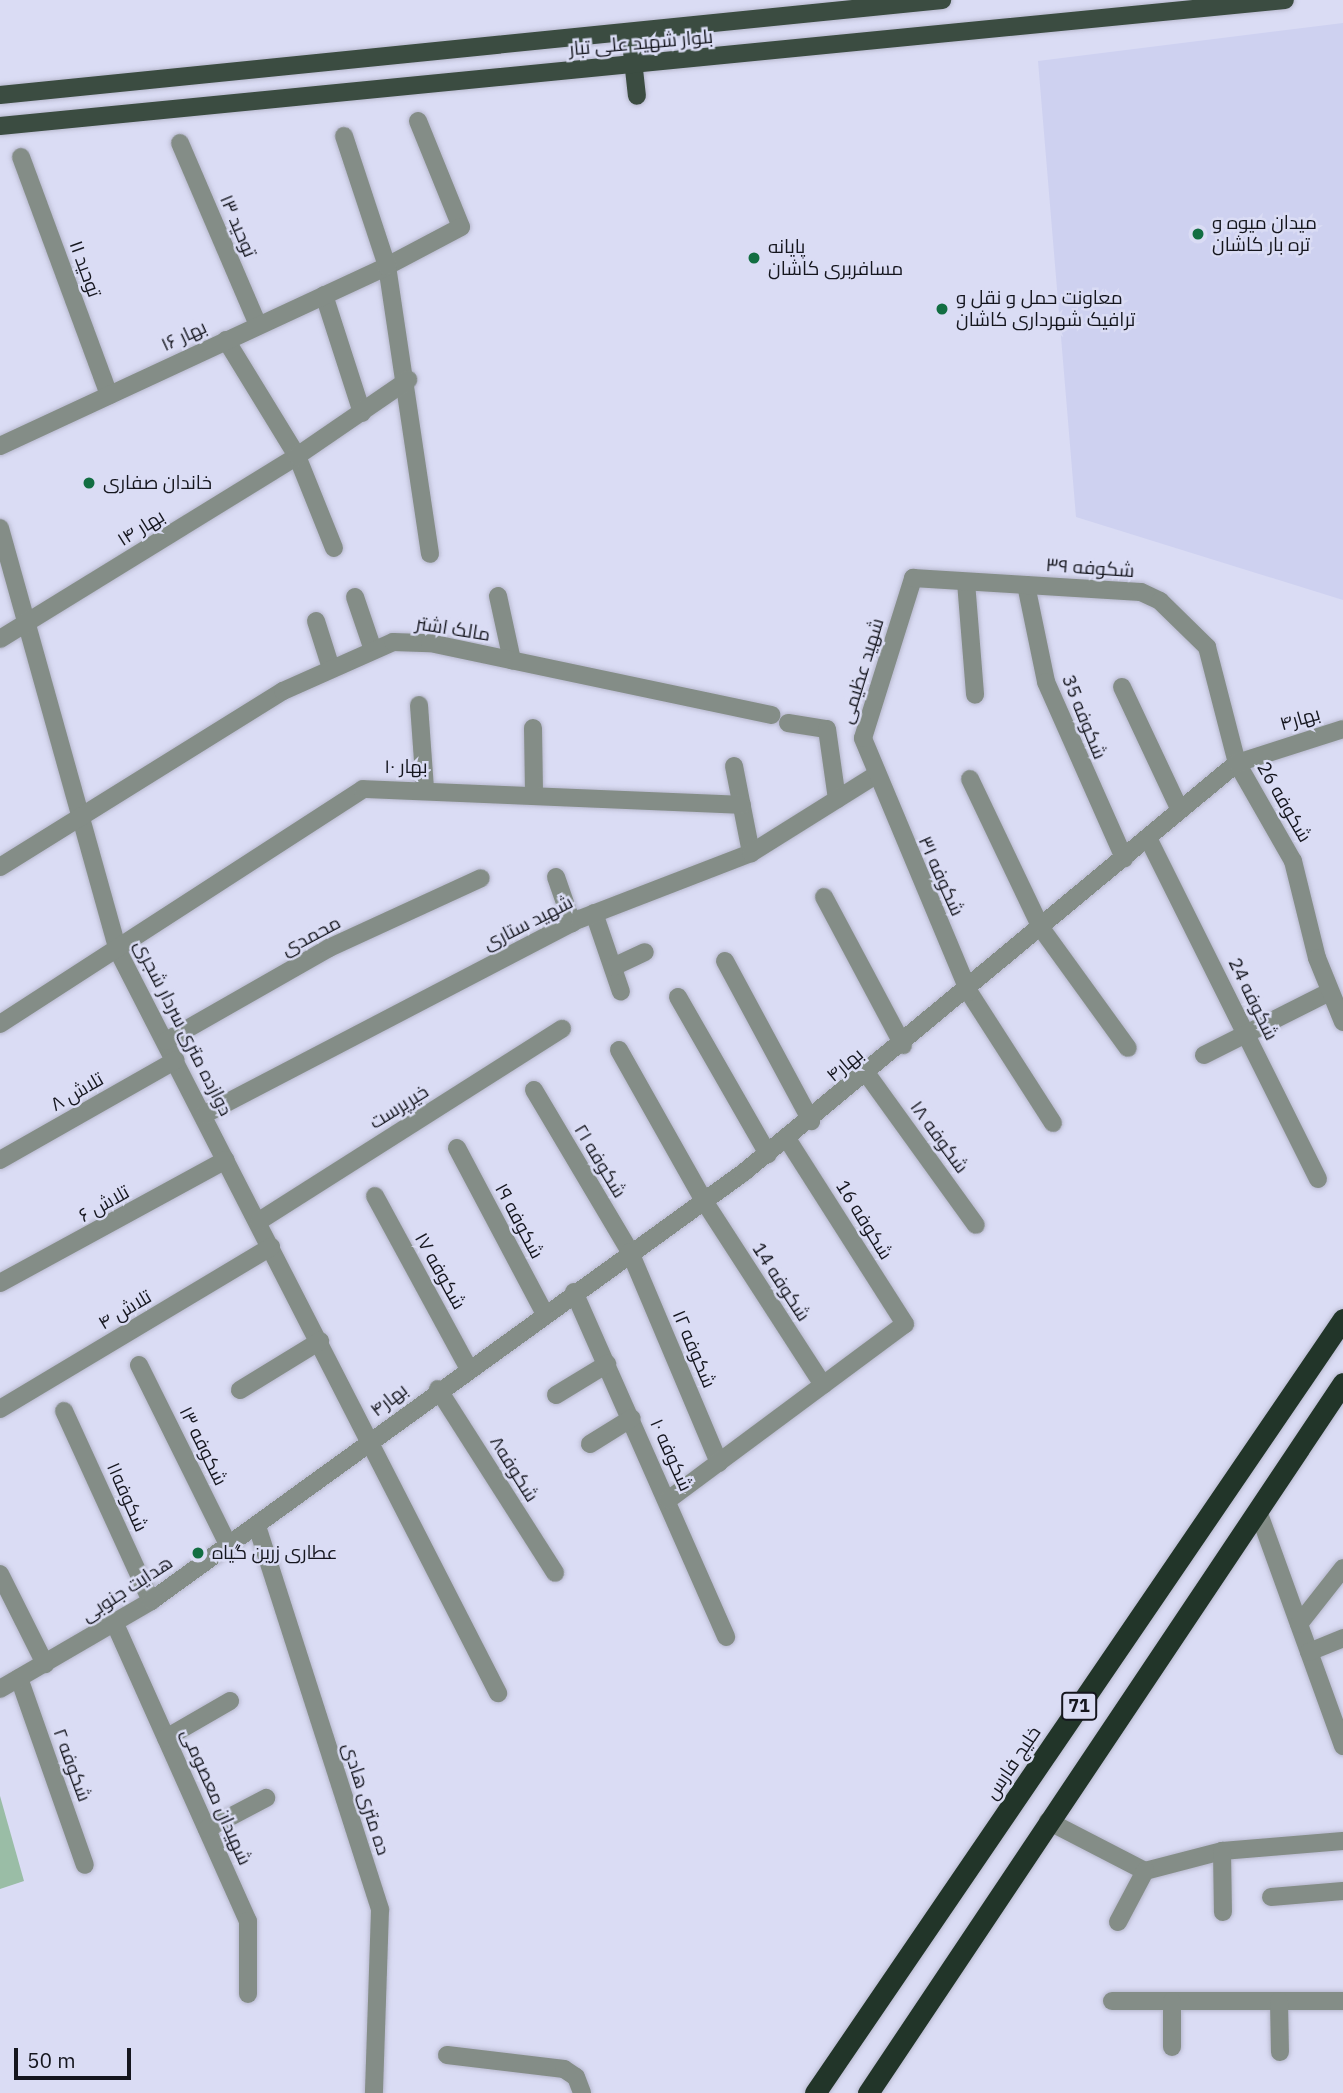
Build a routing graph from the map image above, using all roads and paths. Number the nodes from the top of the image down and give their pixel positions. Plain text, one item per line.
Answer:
1 (942, 0) edge
2 (1285, 0) edge
3 (630, 33) junction
4 (634, 65) junction
5 (0, 95) edge
6 (637, 96) dead end
7 (418, 121) dead end
8 (0, 126) edge
9 (344, 136) dead end
10 (180, 143) dead end
11 (22, 157) dead end
12 (387, 265) junction
13 (324, 295) junction
14 (258, 325) junction
15 (226, 340) junction
16 (408, 380) junction
17 (109, 395) junction
18 (362, 413) junction
19 (0, 446) edge
20 (298, 456) junction
21 (0, 528) edge
22 (334, 548) dead end
23 (430, 554) dead end
24 (913, 578) joint
25 (966, 582) junction
26 (1026, 585) junction
27 (498, 596) dead end
28 (355, 597) dead end
29 (316, 621) dead end
30 (29, 622) junction
31 (0, 639) edge
32 (373, 650) junction
33 (512, 660) junction
34 (331, 668) junction
35 (1122, 687) dead end
36 (975, 695) dead end
37 (419, 705) dead end
38 (533, 728) dead end
39 (1343, 729) edge
40 (1237, 763) junction
41 (734, 766) dead end
42 (874, 776) junction
43 (970, 779) dead end
44 (425, 788) junction
45 (534, 794) junction
46 (837, 799) junction
47 (742, 805) junction
48 (1180, 810) junction
49 (83, 813) junction
50 (1148, 838) junction
51 (751, 853) junction
52 (1124, 858) junction
53 (0, 867) edge
54 (556, 877) dead end
55 (481, 878) dead end
56 (824, 897) dead end
57 (594, 913) junction
58 (572, 923) junction
59 (1041, 928) junction
60 (118, 951) junction
61 (645, 952) dead end
62 (725, 961) dead end
63 (613, 967) junction
64 (621, 992) dead end
65 (969, 992) junction
66 (1329, 992) junction
67 (678, 997) dead end
68 (1343, 1022) edge
69 (0, 1024) edge
70 (562, 1029) dead end
71 (1245, 1031) junction
72 (166, 1041) junction
73 (903, 1045) junction
74 (1128, 1048) dead end
75 (619, 1050) dead end
76 (1205, 1055) dead end
77 (176, 1060) junction
78 (867, 1074) junction
79 (534, 1090) dead end
80 (204, 1115) junction
81 (811, 1121) junction
82 (1053, 1123) dead end
83 (787, 1139) junction
84 (457, 1148) dead end
85 (768, 1154) junction
86 (0, 1160) edge
87 (226, 1160) junction
88 (1318, 1179) dead end
89 (374, 1196) dead end
90 (704, 1201) junction
91 (259, 1221) junction
92 (976, 1224) dead end
93 (271, 1247) junction
94 (630, 1252) junction
95 (0, 1283) edge
96 (574, 1292) junction
97 (544, 1312) junction
98 (1343, 1319) edge
99 (320, 1340) junction
100 (607, 1364) junction
101 (139, 1365) dead end
102 (468, 1367) junction
103 (1343, 1383) edge
104 (823, 1385) junction
105 (438, 1389) junction
106 (240, 1390) dead end
107 (556, 1395) dead end
108 (0, 1409) edge
109 (64, 1411) dead end
110 (632, 1418) junction
111 (372, 1441) junction
112 (590, 1444) dead end
113 (719, 1463) junction
114 (668, 1500) junction
115 (1258, 1511) junction
116 (257, 1526) junction
117 (229, 1546) junction
118 (1343, 1568) edge
119 (555, 1573) dead end
120 (0, 1574) edge
121 (151, 1601) junction
122 (115, 1624) junction
123 (1299, 1624) junction
124 (726, 1637) dead end
125 (1343, 1638) edge
126 (1309, 1652) junction
127 (45, 1664) junction
128 (19, 1678) junction
129 (0, 1689) edge
130 (498, 1693) dead end
131 (1335, 1696) edge
132 (230, 1701) dead end
133 (166, 1738) junction
134 (1342, 1742) edge
135 (266, 1798) dead end
136 (1048, 1821) junction
137 (207, 1829) junction
138 (1343, 1841) edge
139 (1222, 1851) junction
140 (85, 1865) dead end
141 (1146, 1871) junction
142 (1343, 1891) edge
143 (1271, 1897) dead end
144 (1223, 1912) dead end
145 (1118, 1922) dead end
146 (248, 1994) dead end
147 (1112, 2001) dead end
148 (1172, 2001) junction
149 (1279, 2001) junction
150 (1343, 2001) edge
151 (1172, 2047) dead end
152 (1280, 2052) dead end
153 (447, 2055) dead end
154 (374, 2093) edge
155 (582, 2093) edge
156 (815, 2093) edge
157 (868, 2093) edge

1 - 3 main road, بلوار شهید علی تبار
2 - 4 main road, بلوار شهید علی تبار
3 - 4 main road
3 - 5 main road, بلوار شهید علی تبار
4 - 6 main road
4 - 8 main road, بلوار شهید علی تبار
7 - 12 street, بهار ۱۶
9 - 12 street
10 - 14 street, توحید ۱۳
11 - 17 street, توحید ۱۱
12 - 13 street, بهار ۱۶
12 - 16 street
13 - 14 street, بهار ۱۶
13 - 18 street
14 - 15 street, بهار ۱۶
15 - 17 street, بهار ۱۶
15 - 20 street
16 - 18 street, بهار ۱۴
16 - 23 street
17 - 19 street, بهار ۱۶
18 - 20 street, بهار ۱۴
20 - 22 street
20 - 30 street, بهار ۱۴
21 - 30 street, دوازده متری سردار شجری
24 - 25 street, شکوفه ۳۹
24 - 42 street, شهید عظیمی
25 - 26 street, شکوفه ۳۹
25 - 36 street
26 - 40 street, شکوفه ۳۹
26 - 52 street, شکوفه 35
27 - 33 street
28 - 32 street
29 - 34 street
30 - 31 street, بهار ۱۴
30 - 49 street, دوازده متری سردار شجری
32 - 33 street, مالک اشتر
32 - 34 street, مالک اشتر
33 - 46 street, مالک اشتر
34 - 49 street, مالک اشتر
35 - 48 street
37 - 44 street
38 - 45 street
39 - 40 street, بهار۴
40 - 48 street, بهار۴
40 - 66 street, شکوفه 26
41 - 47 street
42 - 46 street, شهید ستاری
42 - 65 street, شکوفه ۳۱
43 - 59 street
44 - 45 street, بهار ۱۰
44 - 60 street, بهار ۱۰
45 - 47 street, بهار ۱۰
46 - 51 street, شهید ستاری
47 - 51 street
48 - 50 street, بهار۴
49 - 53 street, مالک اشتر
49 - 60 street, دوازده متری سردار شجری
50 - 52 street, بهار۴
50 - 71 street, شکوفه 24
51 - 57 street, شهید ستاری
52 - 59 street, بهار۴
54 - 58 street
55 - 72 street, محمدی
56 - 73 street
57 - 58 street, شهید ستاری
57 - 63 street
58 - 80 street, شهید ستاری
59 - 65 street, بهار۴
59 - 74 street
60 - 69 street, بهار ۱۰
60 - 72 street, دوازده متری سردار شجری
61 - 63 street
62 - 81 street
63 - 64 street
65 - 73 street, بهار۴
65 - 82 street, شکوفه ۳۱
66 - 68 street, شکوفه 26
66 - 71 street
67 - 85 street
70 - 91 street, خیرپرست
71 - 76 street
71 - 88 street, شکوفه 24
72 - 77 street, دوازده متری سردار شجری
73 - 78 street, بهار۴
75 - 90 street, شکوفه 14
77 - 80 street, دوازده متری سردار شجری
77 - 86 street, تلاش ۸
78 - 81 street, بهار۴
78 - 92 street, شکوفه ۱۸
79 - 94 street, شکوفه ۲۱
80 - 87 street, دوازده متری سردار شجری
81 - 83 street, بهار۴
83 - 85 street, بهار۴
83 - 104 street, شکوفه 16
84 - 97 street, شکوفه ۱۹
85 - 90 street, بهار۴
87 - 91 street, دوازده متری سردار شجری
87 - 95 street, تلاش ۶
89 - 102 street, شکوفه ۱۷
90 - 94 street, بهار۴
90 - 104 street, شکوفه 14
91 - 93 street, دوازده متری سردار شجری
93 - 99 street, دوازده متری سردار شجری
93 - 108 street, تلاش ۴
94 - 96 street, بهار۴
94 - 113 street, شکوفه ۱۲
96 - 97 street, بهار۴
96 - 100 street, شکوفه ۱۰
97 - 102 street, بهار۴
98 - 156 highway, خلیج فارس / 71
99 - 106 street
99 - 111 street, دوازده متری سردار شجری
100 - 107 street
100 - 110 street, شکوفه ۱۰
101 - 117 street, شکوفه ۱۳
102 - 105 street, بهار۴
103 - 115 highway, 71
104 - 113 street
105 - 111 street, بهار۴
105 - 119 street, شکوفه۸
109 - 121 street, شکوفه۱۱
110 - 112 street
110 - 114 street, شکوفه ۱۰
111 - 116 street, هدایت جنوبی
111 - 130 street
113 - 114 street
114 - 124 street, شکوفه ۱۰
115 - 123 street
115 - 136 highway, 71
116 - 117 street, هدایت جنوبی
116 - 154 street, ده متری هادی
117 - 121 street, هدایت جنوبی
118 - 123 street
120 - 127 street
121 - 122 street, هدایت جنوبی
122 - 127 street, هدایت جنوبی
122 - 133 street, شهیدان معصومی
123 - 126 street
125 - 126 street
126 - 131 street
127 - 128 street, هدایت جنوبی
128 - 129 street, هدایت جنوبی
128 - 140 street, شکوفه ۲
131 - 134 street
132 - 133 street
133 - 137 street, شهیدان معصومی
135 - 137 street
136 - 141 street
136 - 157 highway, 71
137 - 146 street, شهیدان معصومی
138 - 139 street
139 - 141 street
139 - 144 street
141 - 145 street
142 - 143 street
147 - 148 street
148 - 149 street
148 - 151 street
149 - 150 street
149 - 152 street
153 - 155 street

